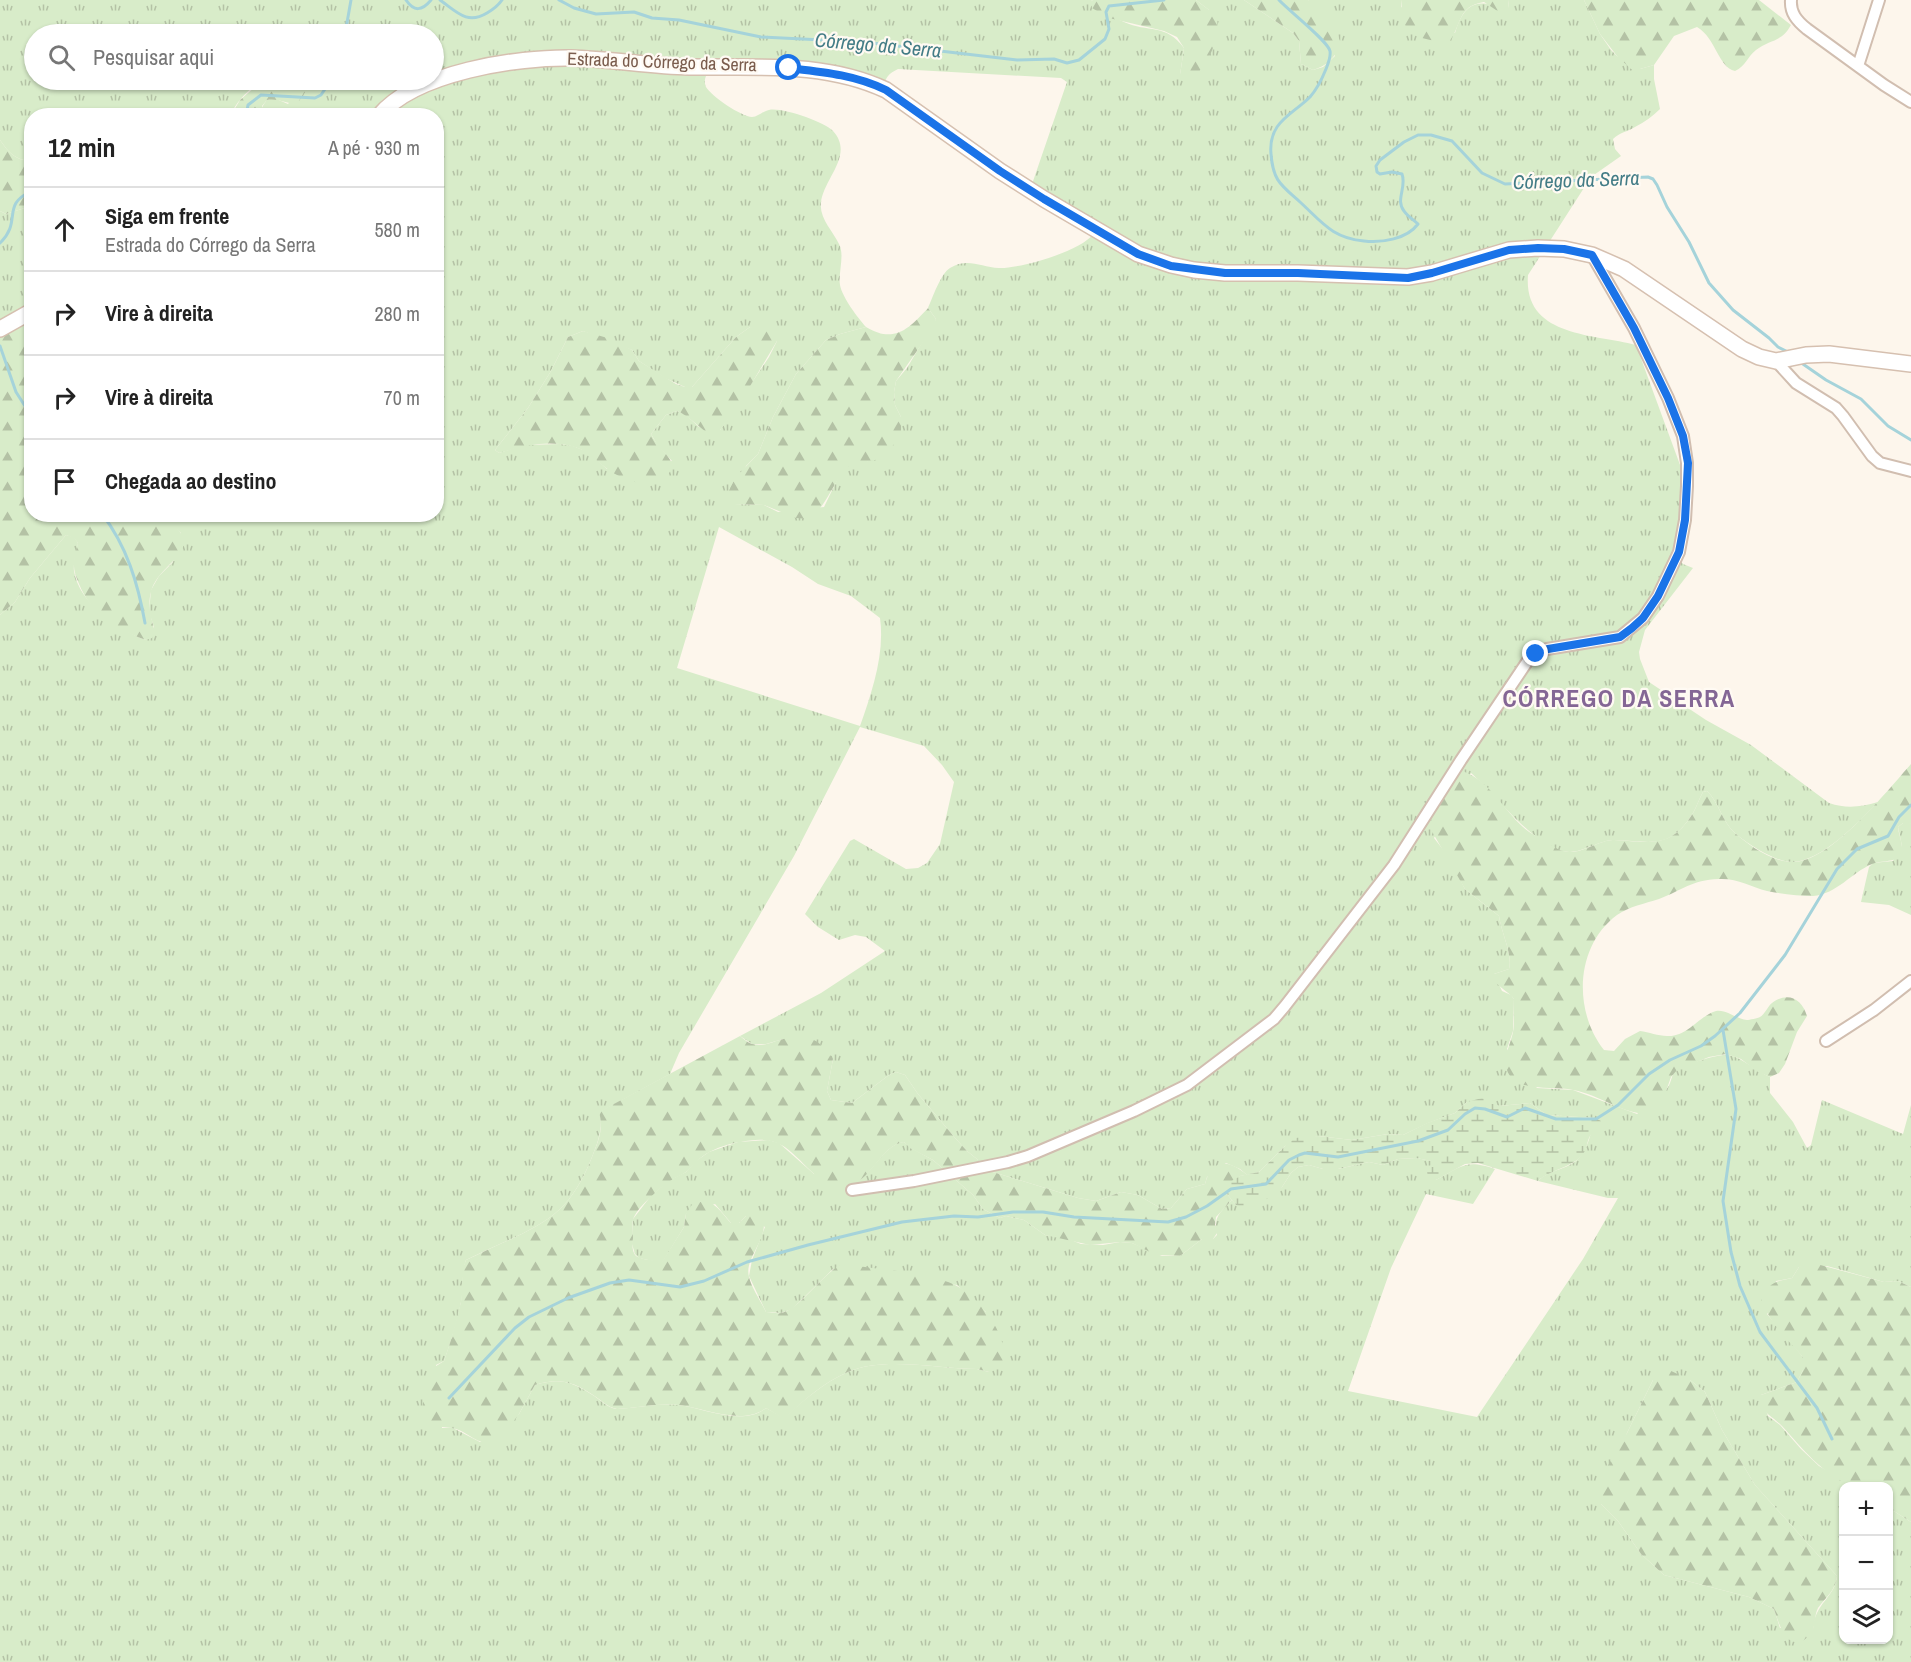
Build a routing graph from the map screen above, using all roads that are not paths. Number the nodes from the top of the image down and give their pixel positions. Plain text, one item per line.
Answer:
1 (1879, 0) edge
2 (1791, 2) edge
3 (1858, 66) junction
4 (444, 78) edge
5 (416, 90) edge
6 (1911, 102) edge
7 (387, 108) edge
8 (1592, 255) junction
9 (24, 316) edge
10 (0, 329) edge
11 (1782, 360) junction
12 (1911, 364) edge
13 (1911, 471) edge
14 (1911, 981) edge
15 (1826, 1041) dead end
16 (852, 1190) dead end

1 - 3 street
2 - 3 street
3 - 6 street
4 - 8 street, Estrada do Córrego da Serra
5 - 7 street, Estrada do Córrego da Serra
8 - 11 street, Estrada do Córrego da Serra
8 - 16 street
9 - 10 street
11 - 12 street, Estrada do Córrego da Serra
11 - 13 street
14 - 15 street

